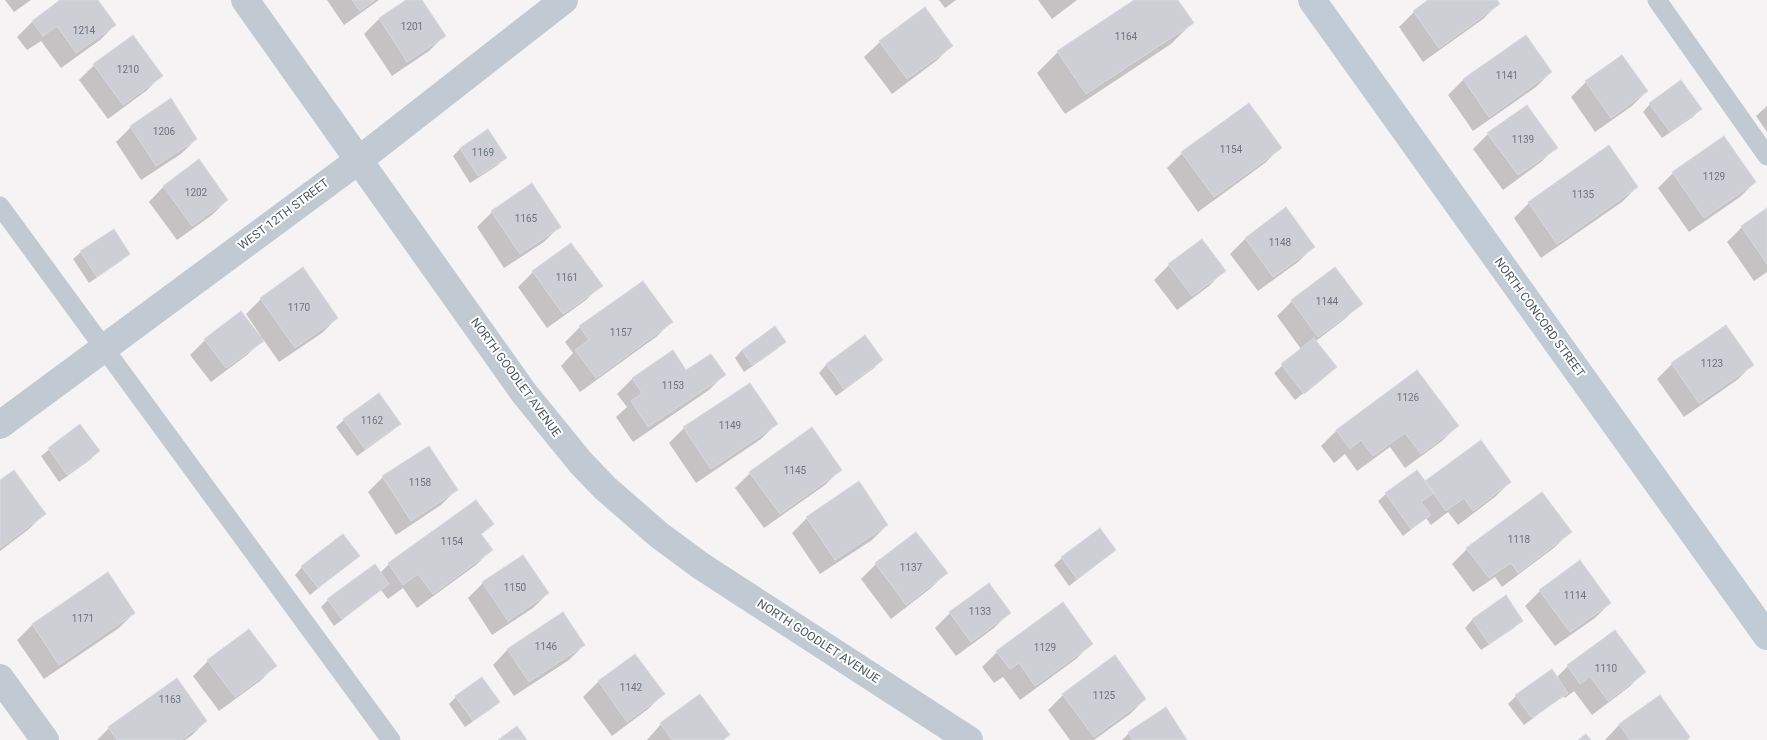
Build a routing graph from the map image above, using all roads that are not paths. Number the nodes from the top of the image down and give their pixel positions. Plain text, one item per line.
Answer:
1 (245, 0) edge
2 (564, 0) edge
3 (1312, 0) edge
4 (1656, 0) edge
5 (1767, 156) edge
6 (359, 160) junction
7 (0, 206) edge
8 (105, 348) junction
9 (0, 426) edge
10 (1767, 636) edge
11 (0, 678) edge
12 (44, 740) edge
13 (391, 740) edge
14 (969, 740) edge

1 - 6 street, NORTH GOODLET AVENUE
2 - 6 street, WEST 12TH STREET
3 - 10 main road, NORTH CONCORD STREET
4 - 5 lane
6 - 8 street, WEST 12TH STREET
6 - 14 street, NORTH GOODLET AVENUE
7 - 8 lane
8 - 9 street, WEST 12TH STREET
8 - 13 lane
11 - 12 street

